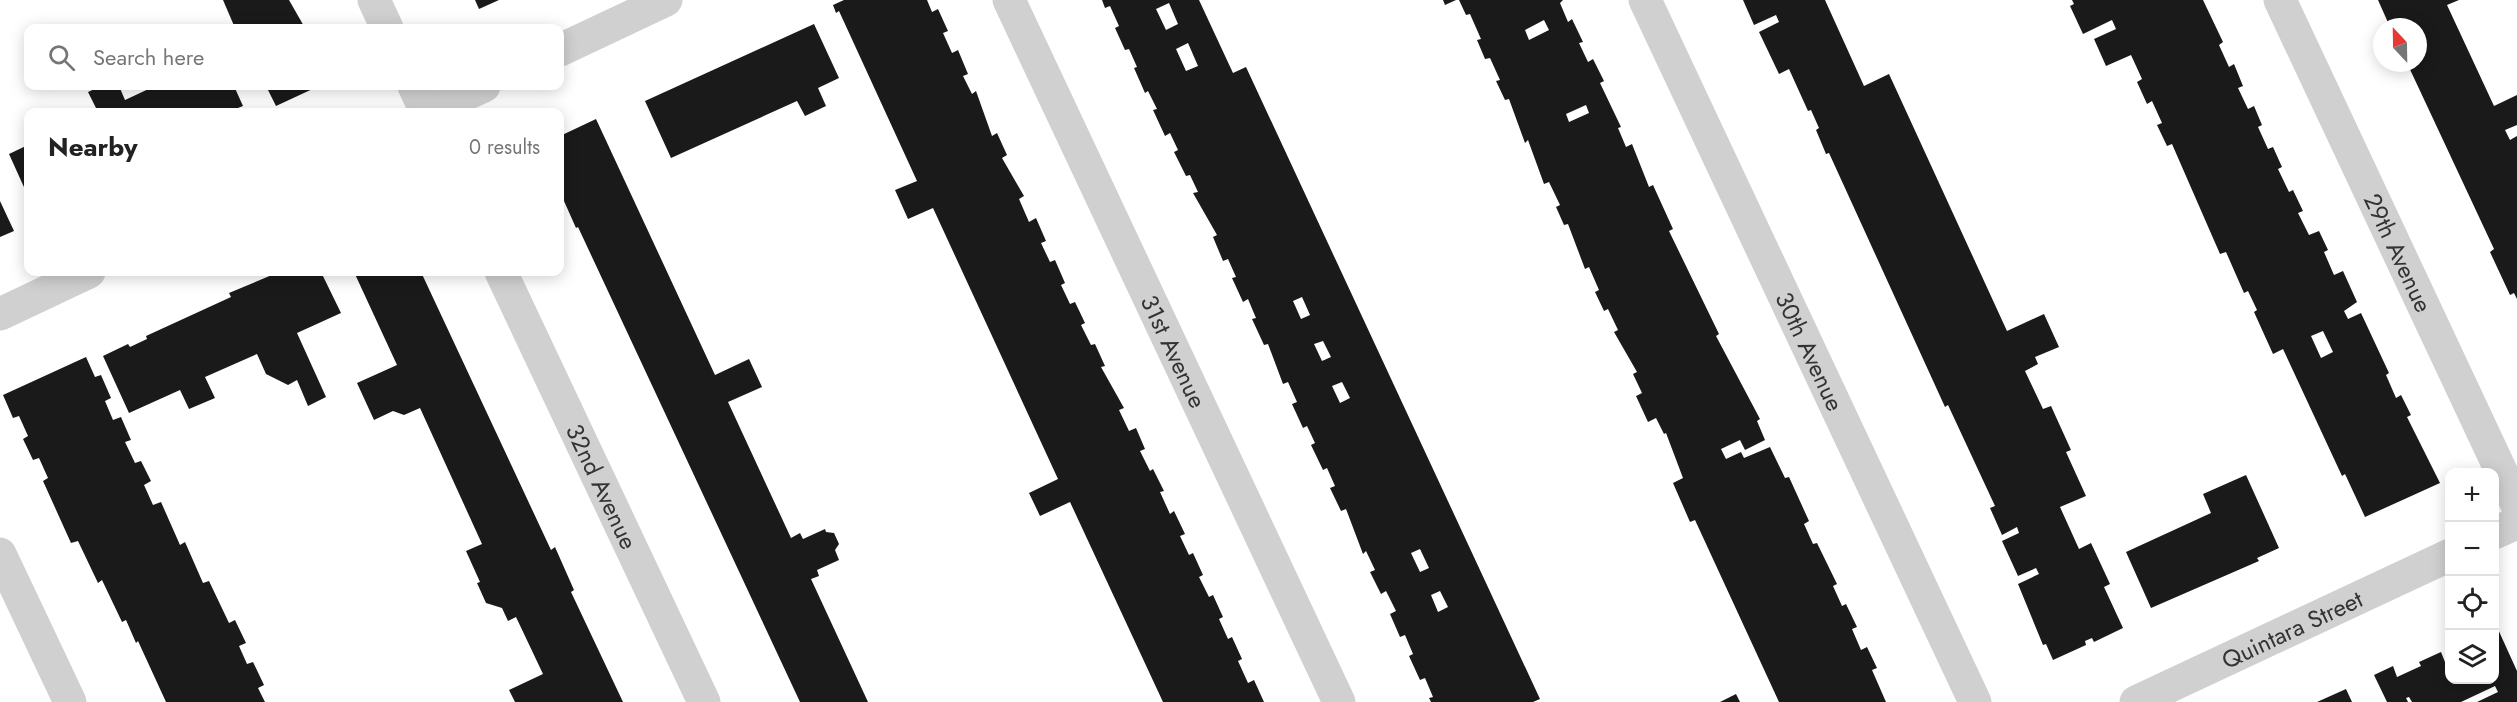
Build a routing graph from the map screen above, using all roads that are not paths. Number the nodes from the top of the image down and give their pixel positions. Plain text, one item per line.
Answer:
1 (374, 0) edge
2 (666, 0) edge
3 (1009, 0) edge
4 (1645, 0) edge
5 (2280, 0) edge
6 (385, 24) edge
7 (564, 48) edge
8 (416, 90) edge
9 (475, 90) edge
10 (425, 108) edge
11 (436, 108) edge
12 (81, 276) edge
13 (503, 276) edge
14 (0, 314) edge
15 (2517, 505) edge
16 (2517, 523) edge
17 (2499, 531) edge
18 (0, 554) edge
19 (2445, 557) edge
20 (70, 702) edge
21 (704, 702) edge
22 (1339, 702) edge
23 (1975, 702) edge
24 (2136, 702) edge

1 - 6 street
2 - 7 street
3 - 22 street, 31st Avenue
4 - 23 street, 30th Avenue
5 - 15 street, 29th Avenue
8 - 10 street
9 - 11 street
12 - 14 street
13 - 21 street, 32nd Avenue
16 - 17 street
18 - 20 street
19 - 24 street, Quintara Street

